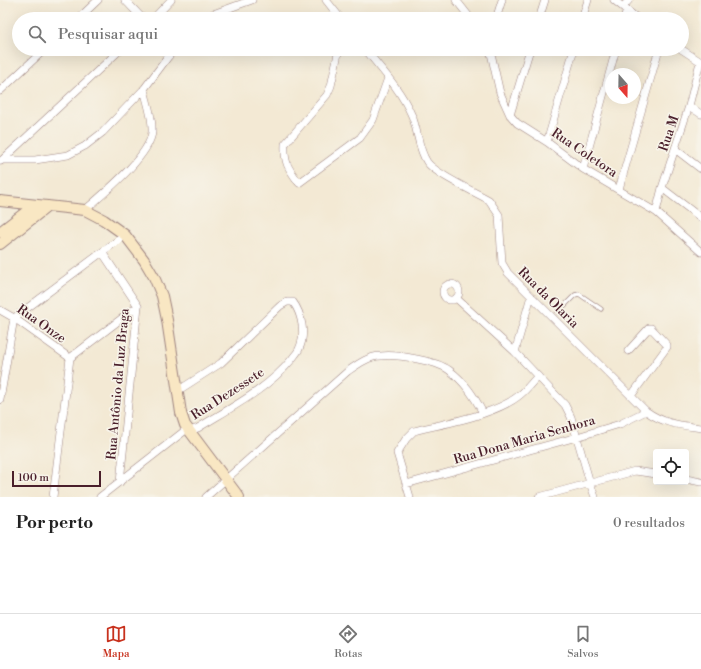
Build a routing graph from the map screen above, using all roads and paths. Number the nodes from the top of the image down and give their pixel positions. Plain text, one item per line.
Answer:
1 (98, 0) edge
2 (125, 0) edge
3 (171, 0) edge
4 (252, 0) edge
5 (326, 0) edge
6 (457, 0) edge
7 (502, 0) edge
8 (545, 0) edge
9 (588, 0) edge
10 (614, 0) edge
11 (629, 0) edge
12 (625, 9) junction
13 (85, 12) edge
14 (136, 12) edge
15 (160, 12) edge
16 (219, 12) edge
17 (335, 12) edge
18 (465, 12) edge
19 (498, 12) edge
20 (541, 12) edge
21 (584, 12) edge
22 (625, 12) edge
23 (629, 12) edge
24 (689, 54) edge
25 (37, 56) edge
26 (114, 56) edge
27 (169, 56) edge
28 (337, 56) edge
29 (371, 56) edge
30 (492, 56) edge
31 (528, 56) edge
32 (572, 56) edge
33 (614, 56) edge
34 (657, 56) edge
35 (701, 62) edge
36 (388, 78) junction
37 (144, 89) junction
38 (0, 90) edge
39 (690, 106) junction
40 (701, 114) edge
41 (510, 115) junction
42 (547, 142) junction
43 (675, 149) junction
44 (1, 161) edge
45 (583, 169) junction
46 (701, 169) edge
47 (662, 188) junction
48 (619, 189) junction
49 (0, 200) edge
50 (35, 205) junction
51 (48, 206) junction
52 (85, 210) junction
53 (656, 212) junction
54 (21, 215) junction
55 (701, 218) edge
56 (18, 230) junction
57 (0, 232) edge
58 (125, 235) junction
59 (0, 244) edge
60 (102, 252) junction
61 (701, 252) edge
62 (531, 296) junction
63 (456, 298) dead end
64 (138, 306) junction
65 (601, 309) dead end
66 (0, 310) edge
67 (556, 315) junction
68 (14, 318) junction
69 (628, 351) dead end
70 (515, 352) junction
71 (70, 358) junction
72 (538, 376) junction
73 (179, 390) junction
74 (630, 396) junction
75 (0, 400) edge
76 (646, 411) junction
77 (483, 413) junction
78 (701, 428) edge
79 (187, 429) junction
80 (577, 437) junction
81 (653, 474) edge
82 (225, 480) junction
83 (689, 480) edge
84 (120, 482) junction
85 (701, 482) edge
86 (590, 483) junction
87 (406, 484) junction
88 (53, 497) edge
89 (100, 497) edge
90 (206, 497) edge
91 (238, 497) edge
92 (410, 497) edge
93 (539, 497) edge
94 (595, 497) edge

1 - 13 street
2 - 14 street
3 - 15 street
4 - 16 street
5 - 17 street
6 - 18 street
7 - 19 street
8 - 20 street
9 - 21 street
10 - 12 street
11 - 12 street
12 - 22 street
12 - 23 street
24 - 35 street
25 - 38 street
26 - 44 street
27 - 37 street
28 - 36 street
29 - 36 street, Rua da Olaria
30 - 41 street, Rua Coletora
31 - 41 street
32 - 42 street
33 - 45 street
34 - 48 street
35 - 39 street, Rua M
36 - 62 street, Rua da Olaria
37 - 44 street
37 - 52 street
39 - 40 street
39 - 43 street, Rua M
41 - 42 street, Rua Coletora
42 - 45 street, Rua Coletora
43 - 46 street
43 - 47 street, Rua M
45 - 48 street, Rua Coletora
47 - 53 street, Rua M
47 - 55 street
48 - 53 street, Rua Coletora
49 - 50 street
50 - 51 street
50 - 54 street
51 - 52 street
51 - 56 street
52 - 58 street
53 - 61 street, Rua Coletora
54 - 56 street
54 - 57 street
56 - 59 street
58 - 60 street
58 - 73 street
60 - 64 street, Rua Antônio da Luz Braga
60 - 68 street
62 - 67 street, Rua da Olaria
62 - 70 street
63 - 70 street
64 - 71 street
64 - 84 street, Rua Antônio da Luz Braga
65 - 67 lane
66 - 68 street, Rua Onze
67 - 74 street, Rua da Olaria
68 - 71 street, Rua Onze
68 - 75 street
69 - 74 street
70 - 72 street
71 - 88 street
72 - 77 street
72 - 80 street
73 - 79 street
73 - 79 street, Rua Dezessete
74 - 76 street, Rua da Olaria
76 - 78 street, Rua da Olaria
76 - 80 street, Rua Dona Maria Senhora
77 - 82 street
77 - 87 street
79 - 82 street
79 - 84 street
80 - 86 street
80 - 87 street, Rua Dona Maria Senhora
81 - 86 street
82 - 90 street
82 - 91 street
83 - 85 street
84 - 89 street
86 - 93 street
86 - 94 street
87 - 92 street

